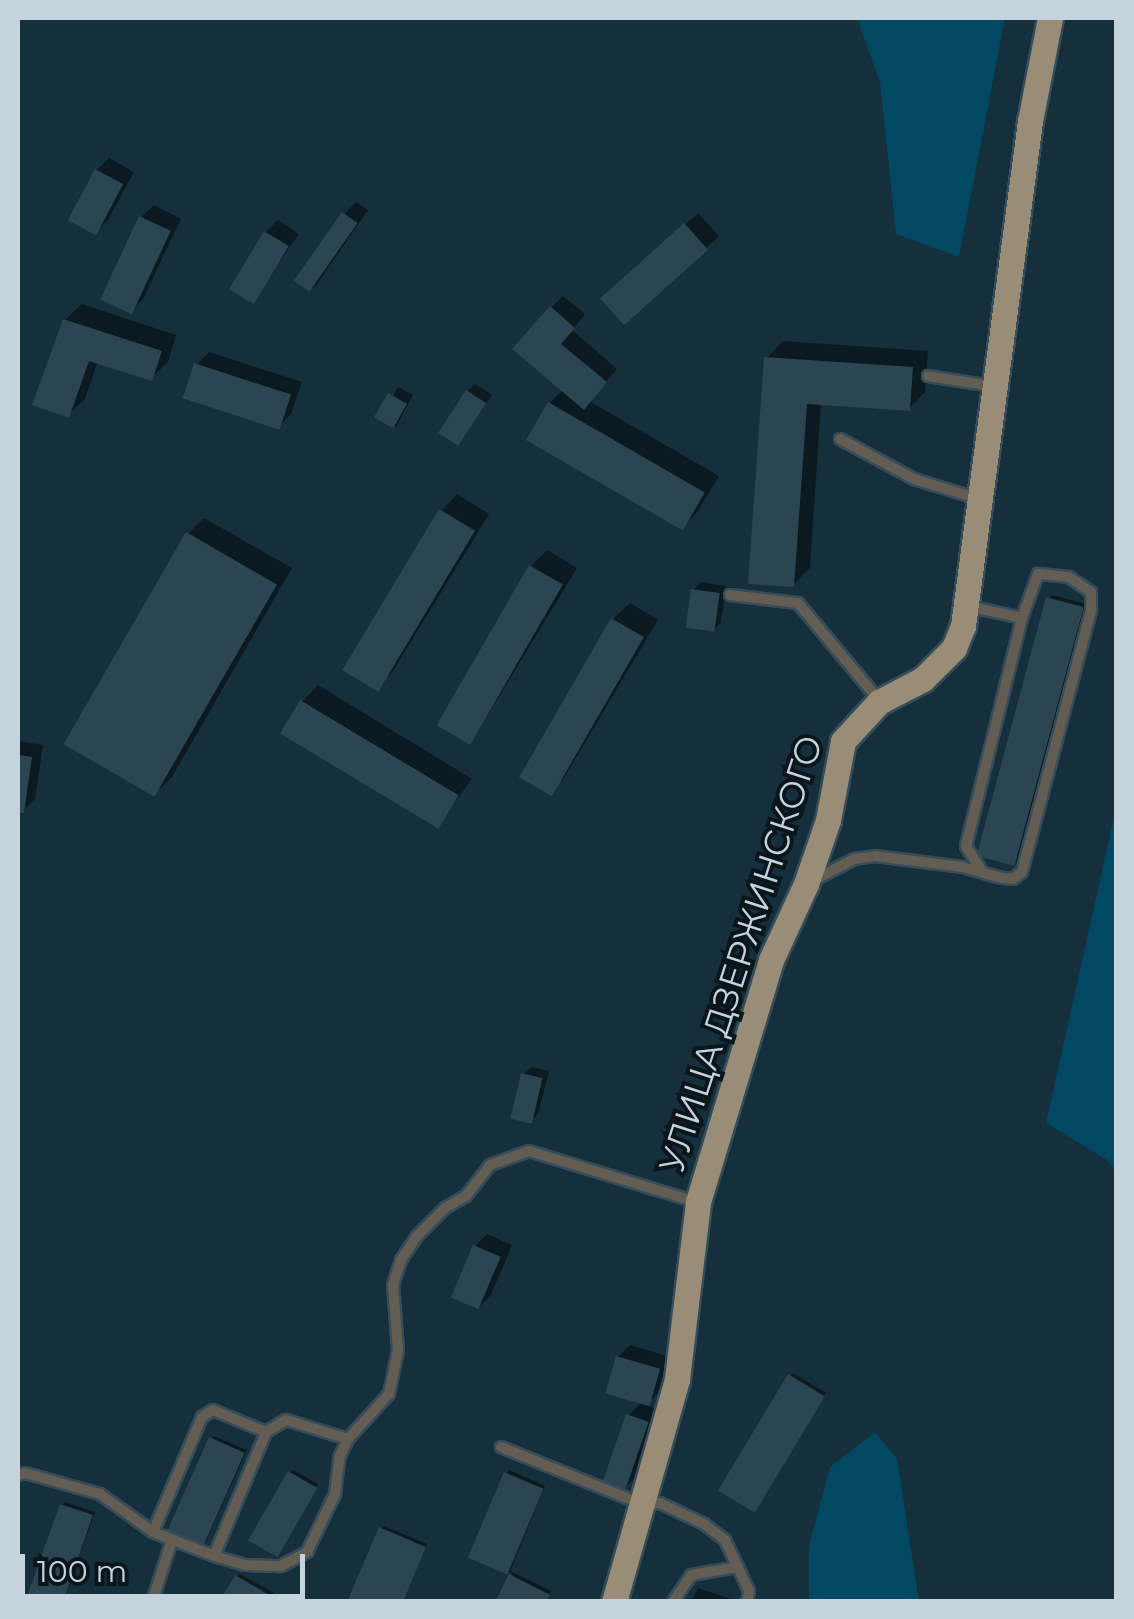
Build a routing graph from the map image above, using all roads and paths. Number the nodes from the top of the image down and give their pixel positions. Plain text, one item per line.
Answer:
1 (1050, 18) edge
2 (928, 376) dead end
3 (997, 386) junction
4 (840, 439) dead end
5 (978, 499) junction
6 (730, 595) dead end
7 (966, 606) junction
8 (1022, 618) junction
9 (879, 702) junction
10 (986, 874) junction
11 (806, 884) junction
12 (698, 1202) junction
13 (266, 1432) junction
14 (348, 1439) junction
15 (501, 1447) dead end
16 (20, 1472) edge
17 (644, 1505) junction
18 (153, 1532) junction
19 (172, 1540) junction
20 (214, 1556) junction
21 (738, 1567) junction
22 (152, 1602) edge
23 (614, 1602) edge
24 (673, 1602) edge
25 (747, 1602) edge

1 - 3 main road, УЛИЦА ДЗЕРЖИНСКОГО
2 - 3 lane
3 - 5 main road, УЛИЦА ДЗЕРЖИНСКОГО
4 - 5 lane
5 - 7 main road, УЛИЦА ДЗЕРЖИНСКОГО
6 - 9 lane
7 - 8 lane
7 - 9 main road, УЛИЦА ДЗЕРЖИНСКОГО
8 - 10 lane
8 - 10 lane
9 - 11 main road, УЛИЦА ДЗЕРЖИНСКОГО
10 - 11 lane
11 - 12 main road, УЛИЦА ДЗЕРЖИНСКОГО
12 - 14 lane
12 - 17 main road, УЛИЦА ДЗЕРЖИНСКОГО
13 - 14 lane
13 - 18 lane
13 - 20 lane
14 - 20 lane
15 - 17 lane
16 - 18 lane
17 - 21 lane
17 - 23 main road, УЛИЦА ДЗЕРЖИНСКОГО
18 - 19 lane
19 - 20 lane
19 - 22 lane
21 - 24 lane
21 - 25 lane

